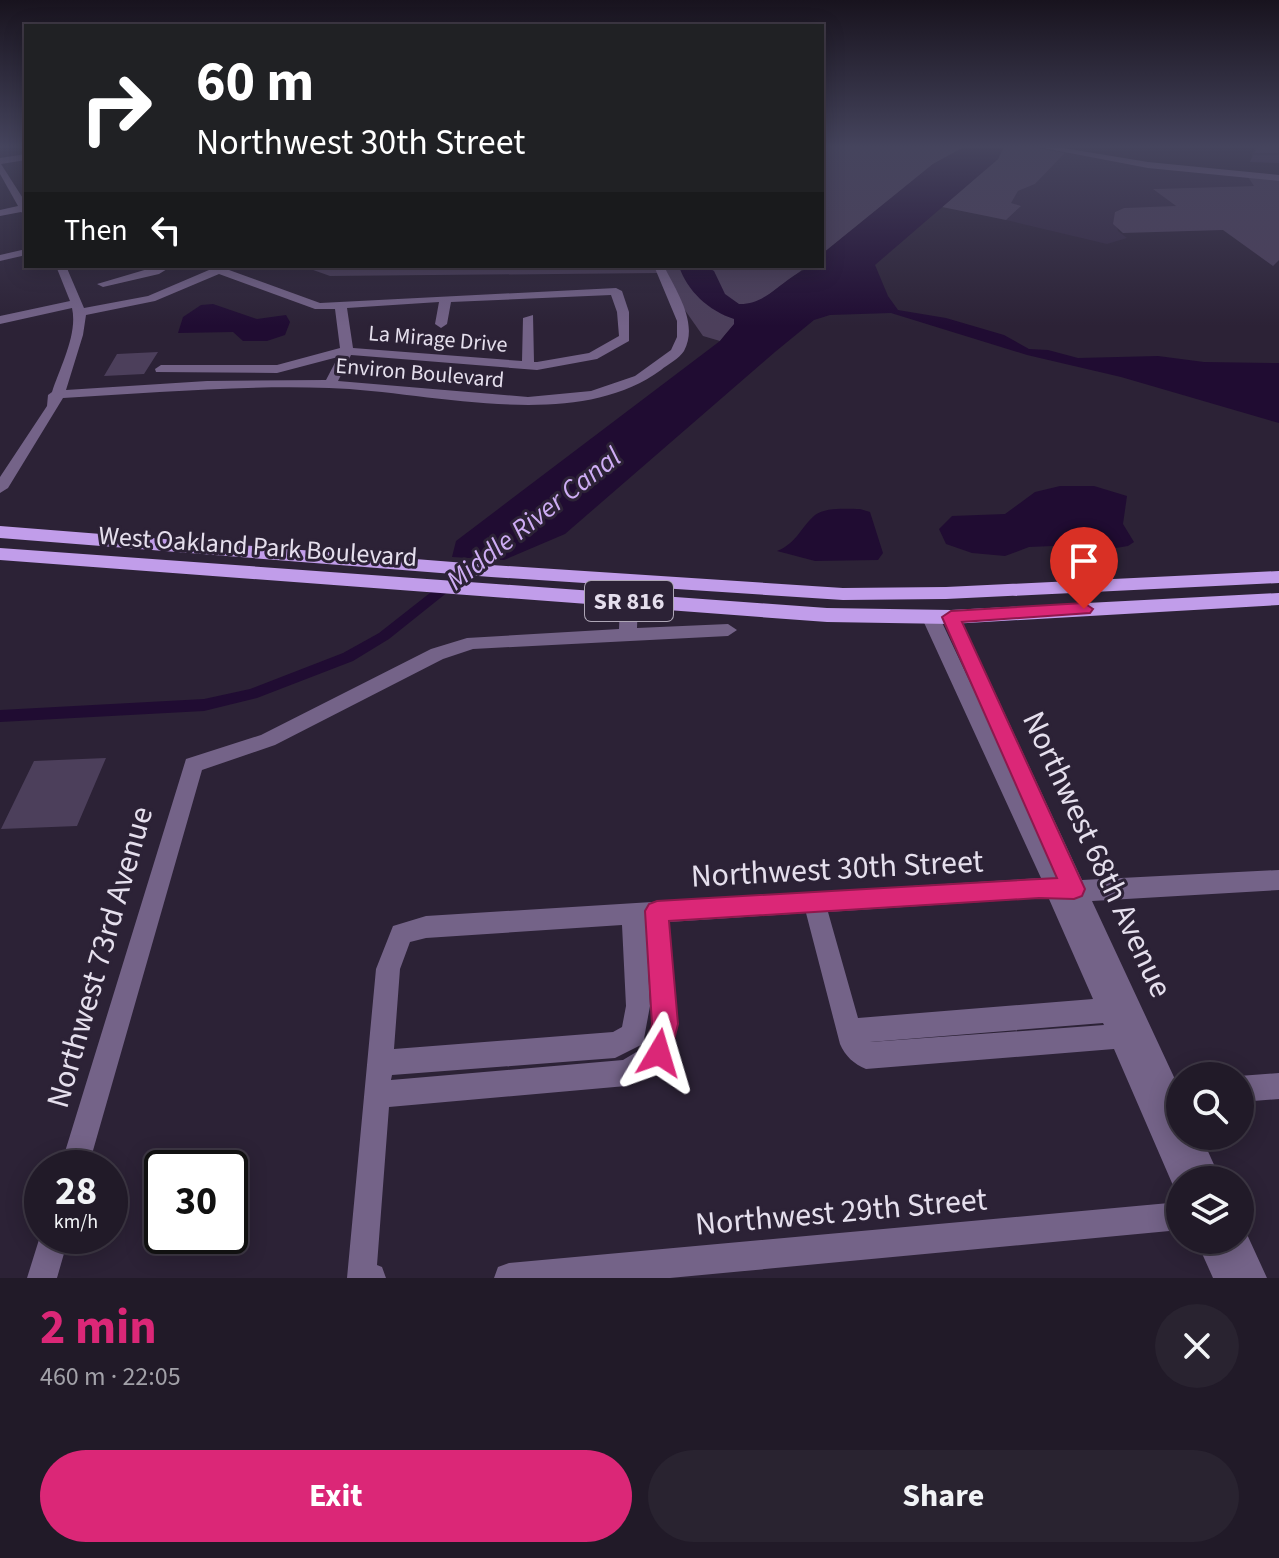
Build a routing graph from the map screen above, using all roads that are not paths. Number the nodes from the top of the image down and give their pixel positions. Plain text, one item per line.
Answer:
1 (24, 210) edge
2 (0, 213) edge
3 (24, 252) edge
4 (0, 258) edge
5 (62, 268) edge
6 (163, 268) edge
7 (213, 268) edge
8 (660, 268) edge
9 (103, 284) dead end
10 (446, 298) junction
11 (341, 306) junction
12 (79, 308) junction
13 (529, 318) dead end
14 (0, 320) edge
15 (441, 324) dead end
16 (345, 351) junction
17 (532, 366) junction
18 (161, 369) dead end
19 (534, 383) dead end
20 (314, 384) junction
21 (330, 384) junction
22 (55, 395) junction
23 (0, 468) edge
24 (0, 488) edge
25 (0, 532) edge
26 (260, 551) junction
27 (0, 554) edge
28 (207, 569) junction
29 (1279, 577) edge
30 (1274, 597) edge
31 (629, 601) junction
32 (930, 616) junction
33 (951, 617) junction
34 (728, 630) dead end
35 (628, 634) junction
36 (1279, 880) edge
37 (1064, 888) junction
38 (814, 901) junction
39 (645, 912) junction
40 (1109, 1010) junction
41 (849, 1031) junction
42 (1121, 1036) junction
43 (380, 1063) junction
44 (1279, 1086) edge
45 (1254, 1088) edge
46 (377, 1095) junction
47 (1166, 1095) edge
48 (79, 1150) edge
49 (1166, 1217) edge
50 (49, 1254) edge
51 (1217, 1254) edge
52 (1241, 1254) edge
53 (366, 1276) edge
54 (42, 1278) edge
55 (509, 1278) edge
56 (1228, 1278) edge
57 (1252, 1278) edge

1 - 2 street
3 - 4 street
5 - 12 street
6 - 9 street
7 - 11 street
7 - 12 street
8 - 21 street, Environ Boulevard
10 - 11 street, La Mirage Drive
10 - 15 street, La Mirage Drive
10 - 17 street, La Mirage Drive
11 - 16 street, La Mirage Drive
12 - 14 street
12 - 22 street
13 - 17 street, La Mirage Drive
16 - 17 street, La Mirage Drive
16 - 18 street, La Mirage Drive
16 - 20 street, La Mirage Drive
16 - 21 street, La Mirage Drive
17 - 19 street, La Mirage Drive
20 - 21 street, Environ Boulevard
20 - 22 street, Environ Boulevard
22 - 23 street
22 - 24 street
25 - 26 main road, West Oakland Park Boulevard / SR 816
26 - 28 main road
26 - 29 main road, West Oakland Park Boulevard / SR 816
27 - 28 main road, West Oakland Park Boulevard / SR 816
28 - 31 main road, West Oakland Park Boulevard / SR 816
30 - 33 main road, West Oakland Park Boulevard / SR 816
31 - 32 main road, West Oakland Park Boulevard / SR 816
31 - 35 street
32 - 33 main road, West Oakland Park Boulevard / SR 816
32 - 37 street, Northwest 68th Avenue
33 - 37 street, Northwest 68th Avenue
34 - 35 street
35 - 48 street, Northwest 73rd Avenue
36 - 37 street, Northwest 30th Street
37 - 38 street, Northwest 30th Street
37 - 40 street, Northwest 68th Avenue
37 - 47 street, Northwest 68th Avenue
38 - 39 street, Northwest 30th Street
38 - 41 street
39 - 43 street, Northwest 30th Street
39 - 43 street
39 - 46 street
40 - 41 street
40 - 42 street, Northwest 68th Avenue
41 - 42 street
42 - 47 street, Northwest 68th Avenue
43 - 46 street
44 - 45 street
46 - 53 street
49 - 55 street, Northwest 29th Street
50 - 54 street
51 - 56 street
52 - 57 street

